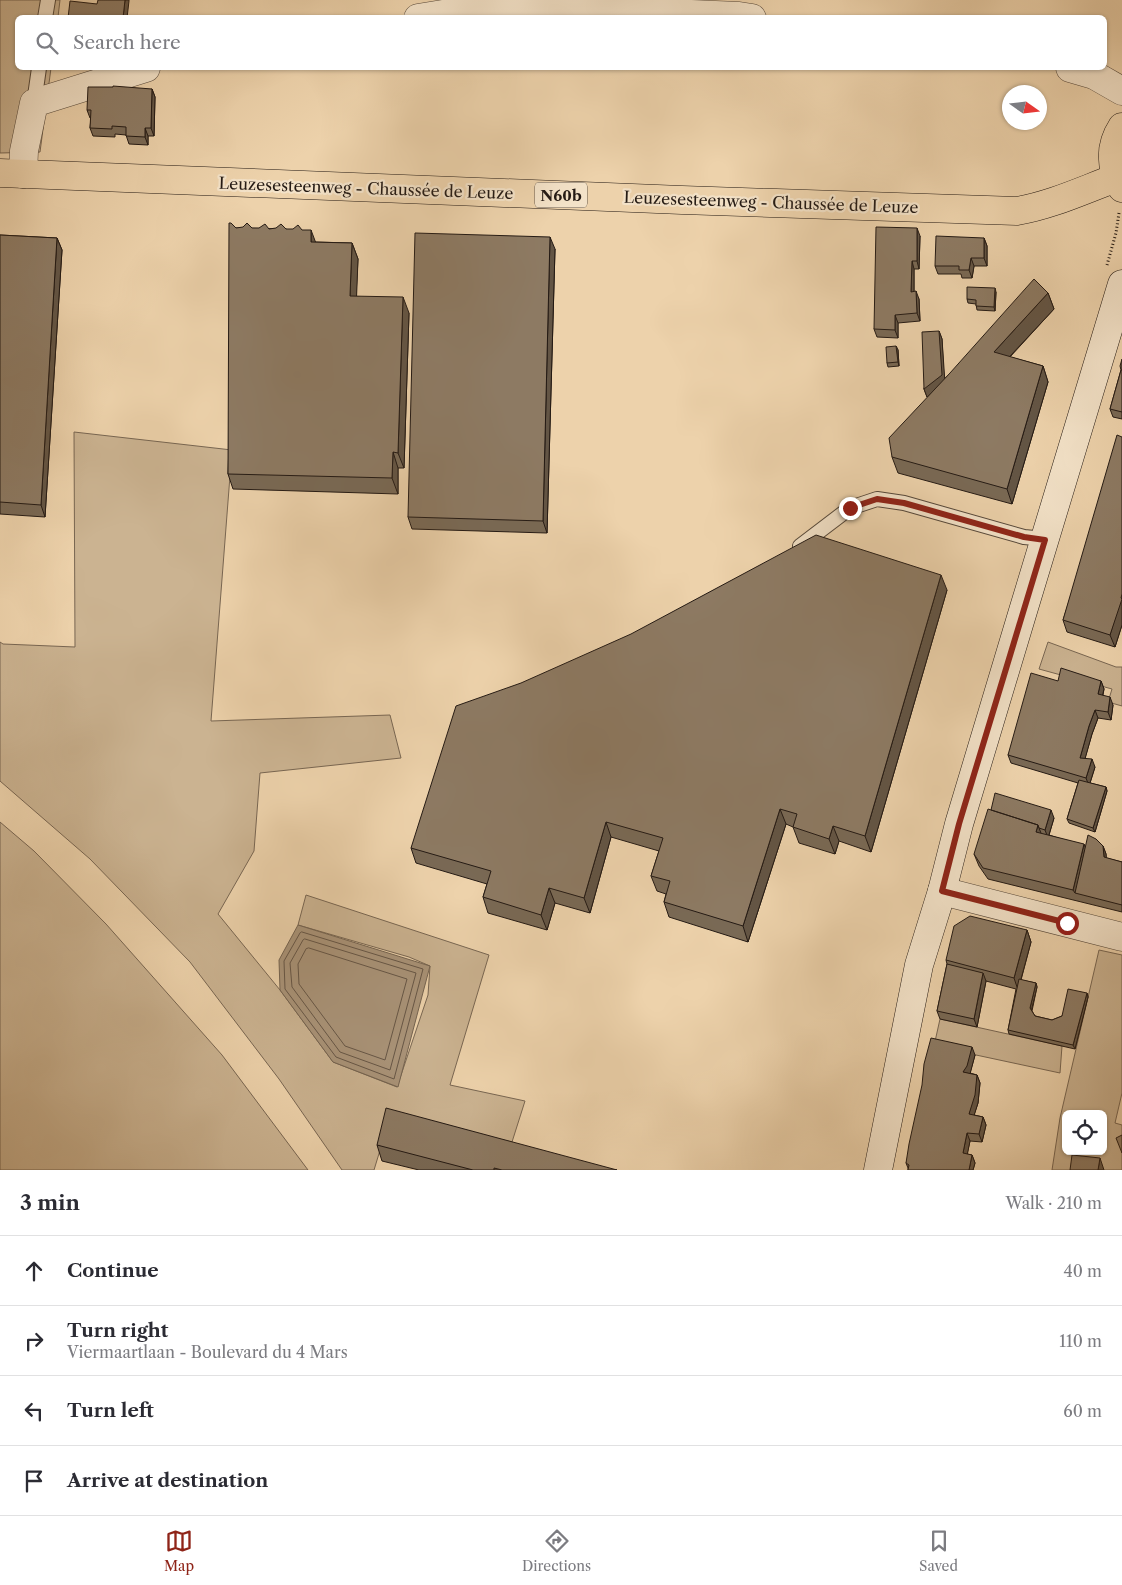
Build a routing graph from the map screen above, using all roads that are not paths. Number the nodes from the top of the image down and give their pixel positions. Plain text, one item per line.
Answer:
1 (48, 0) edge
2 (46, 15) edge
3 (437, 15) edge
4 (713, 15) edge
5 (39, 70) edge
6 (140, 70) edge
7 (1077, 70) edge
8 (1122, 91) edge
9 (34, 103) junction
10 (1122, 127) edge
11 (12, 173) edge
12 (1119, 183) edge
13 (1122, 284) edge
14 (1045, 540) junction
15 (791, 552) edge
16 (942, 891) junction
17 (1122, 937) edge
18 (878, 1170) edge

1 - 2 lane
3 - 4 street
5 - 9 lane
6 - 9 street
7 - 8 street
9 - 11 street
10 - 12 main road, N60b
11 - 12 main road, Leuzesesteenweg - Chaussée de Leuze / N60b
13 - 14 street
14 - 15 lane
14 - 16 street
16 - 17 street
16 - 18 street

